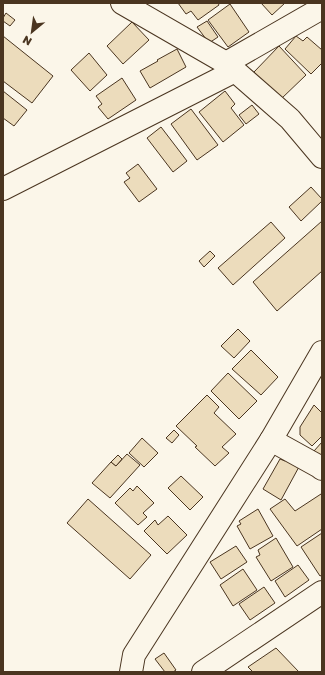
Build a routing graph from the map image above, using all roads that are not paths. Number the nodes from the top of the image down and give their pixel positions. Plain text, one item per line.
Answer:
1 (122, 3) edge
2 (322, 8) edge
3 (230, 67) junction
4 (322, 157) edge
5 (3, 189) edge
6 (322, 352) edge
7 (271, 440) junction
8 (322, 469) edge
9 (322, 592) edge
10 (131, 672) edge
11 (203, 672) edge

1 - 3 street
2 - 3 street
3 - 4 street
3 - 5 street
6 - 7 street
7 - 8 street
7 - 10 street
9 - 11 street

